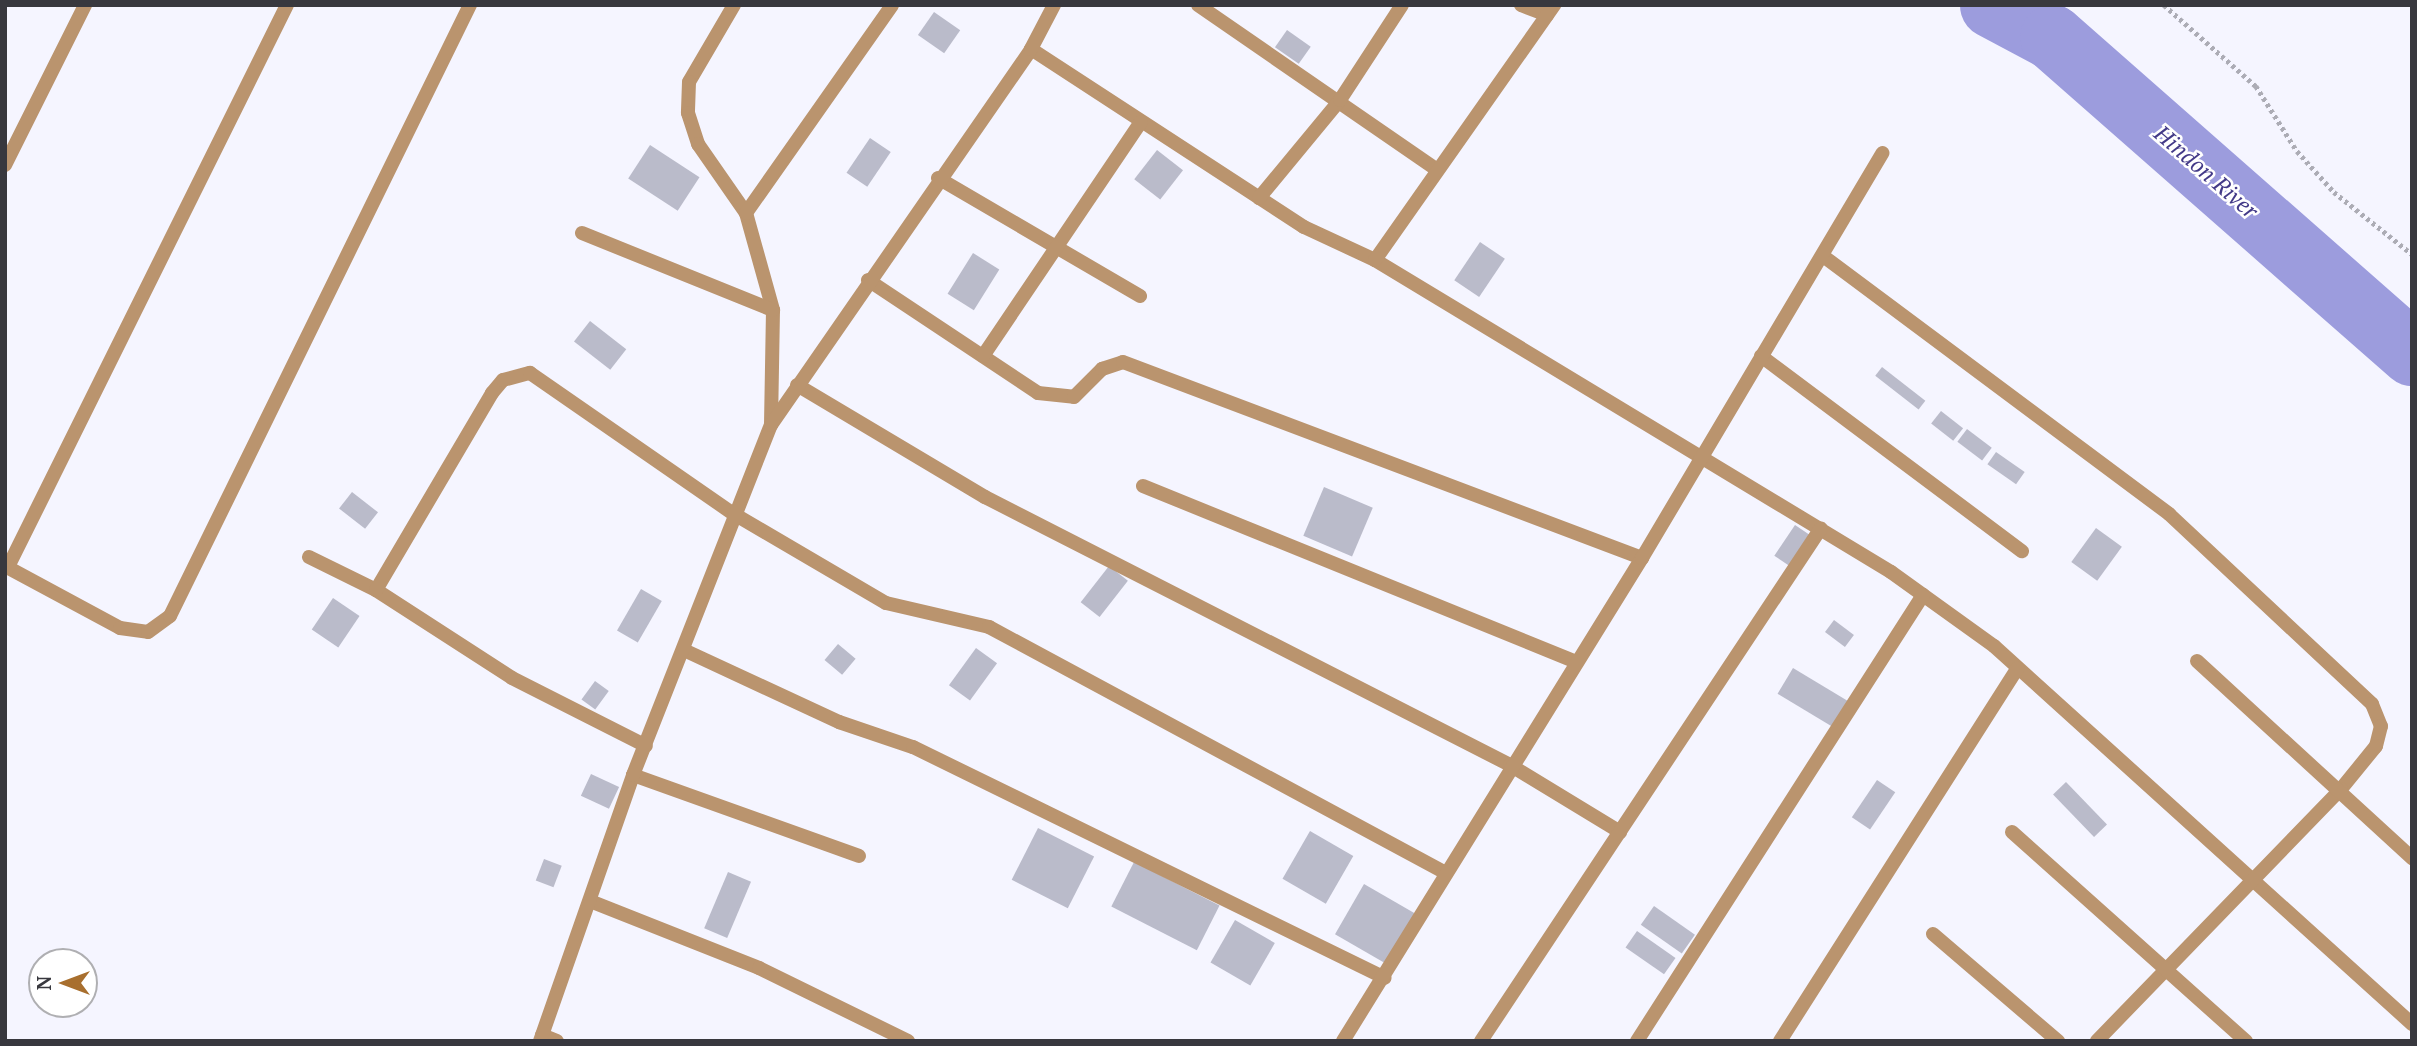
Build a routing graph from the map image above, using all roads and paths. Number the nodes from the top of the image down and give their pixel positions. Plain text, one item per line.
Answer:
1 (85, 5) edge
2 (287, 5) edge
3 (470, 5) edge
4 (734, 5) edge
5 (892, 5) edge
6 (1054, 5) edge
7 (1198, 5) edge
8 (1402, 5) edge
9 (1521, 5) edge
10 (2164, 5) edge
11 (1550, 10) edge
12 (1031, 49) junction
13 (1340, 100) junction
14 (1141, 122) junction
15 (1882, 153) dead end
16 (5, 165) edge
17 (1436, 169) junction
18 (938, 178) junction
19 (1259, 198) junction
20 (746, 213) junction
21 (582, 233) dead end
22 (1056, 247) junction
23 (2412, 254) edge
24 (1823, 256) junction
25 (1375, 260) junction
26 (868, 280) junction
27 (1140, 296) dead end
28 (773, 310) junction
29 (983, 355) junction
30 (1761, 356) junction
31 (797, 384) junction
32 (771, 425) junction
33 (1698, 455) junction
34 (1143, 486) dead end
35 (734, 514) junction
36 (1821, 528) junction
37 (2022, 551) dead end
38 (309, 557) dead end
39 (1642, 558) junction
40 (7, 567) edge
41 (376, 590) junction
42 (1923, 595) junction
43 (686, 651) junction
44 (2197, 661) dead end
45 (1576, 662) junction
46 (2018, 668) junction
47 (646, 746) junction
48 (1510, 765) junction
49 (633, 775) junction
50 (2341, 789) junction
51 (1620, 832) junction
52 (2011, 832) dead end
53 (859, 856) dead end
54 (2412, 858) edge
55 (1444, 872) junction
56 (2255, 876) junction
57 (590, 901) junction
58 (1933, 934) dead end
59 (2163, 970) junction
60 (1385, 978) junction
61 (2412, 1024) edge
62 (541, 1038) edge
63 (557, 1041) edge
64 (908, 1041) edge
65 (1343, 1041) edge
66 (1481, 1041) edge
67 (1637, 1041) edge
68 (1780, 1041) edge
69 (2058, 1041) edge
70 (2097, 1041) edge
71 (2246, 1041) edge

1 - 16 street
2 - 40 street
3 - 40 street
4 - 20 street
5 - 20 street
6 - 12 street
7 - 13 street
8 - 13 street
9 - 11 street
10 - 23 path
11 - 17 street
12 - 14 street
12 - 18 street
13 - 17 street
13 - 19 street
14 - 19 street
14 - 22 street
15 - 24 street
17 - 25 street
18 - 22 street
18 - 26 street
19 - 25 street
20 - 28 street
21 - 28 street
22 - 27 street
22 - 29 street
24 - 30 street
24 - 50 street
25 - 33 street
26 - 29 street
26 - 31 street
28 - 32 street
29 - 39 street
30 - 33 street
30 - 37 street
31 - 32 street
31 - 48 street
32 - 35 street
33 - 36 street
33 - 39 street
34 - 45 street
35 - 41 street
35 - 43 street
35 - 55 street
36 - 42 street
36 - 51 street
38 - 41 street
39 - 45 street
41 - 47 street
42 - 46 street
42 - 67 street
43 - 47 street
43 - 60 street
44 - 50 street
45 - 48 street
46 - 56 street
46 - 68 street
47 - 49 street
48 - 51 street
48 - 55 street
49 - 53 street
49 - 57 street
50 - 54 street
50 - 56 street
51 - 66 street
52 - 59 street
55 - 60 street
56 - 59 street
56 - 61 street
57 - 62 street
57 - 64 street
58 - 69 street
59 - 70 street
59 - 71 street
60 - 65 street
62 - 63 street

